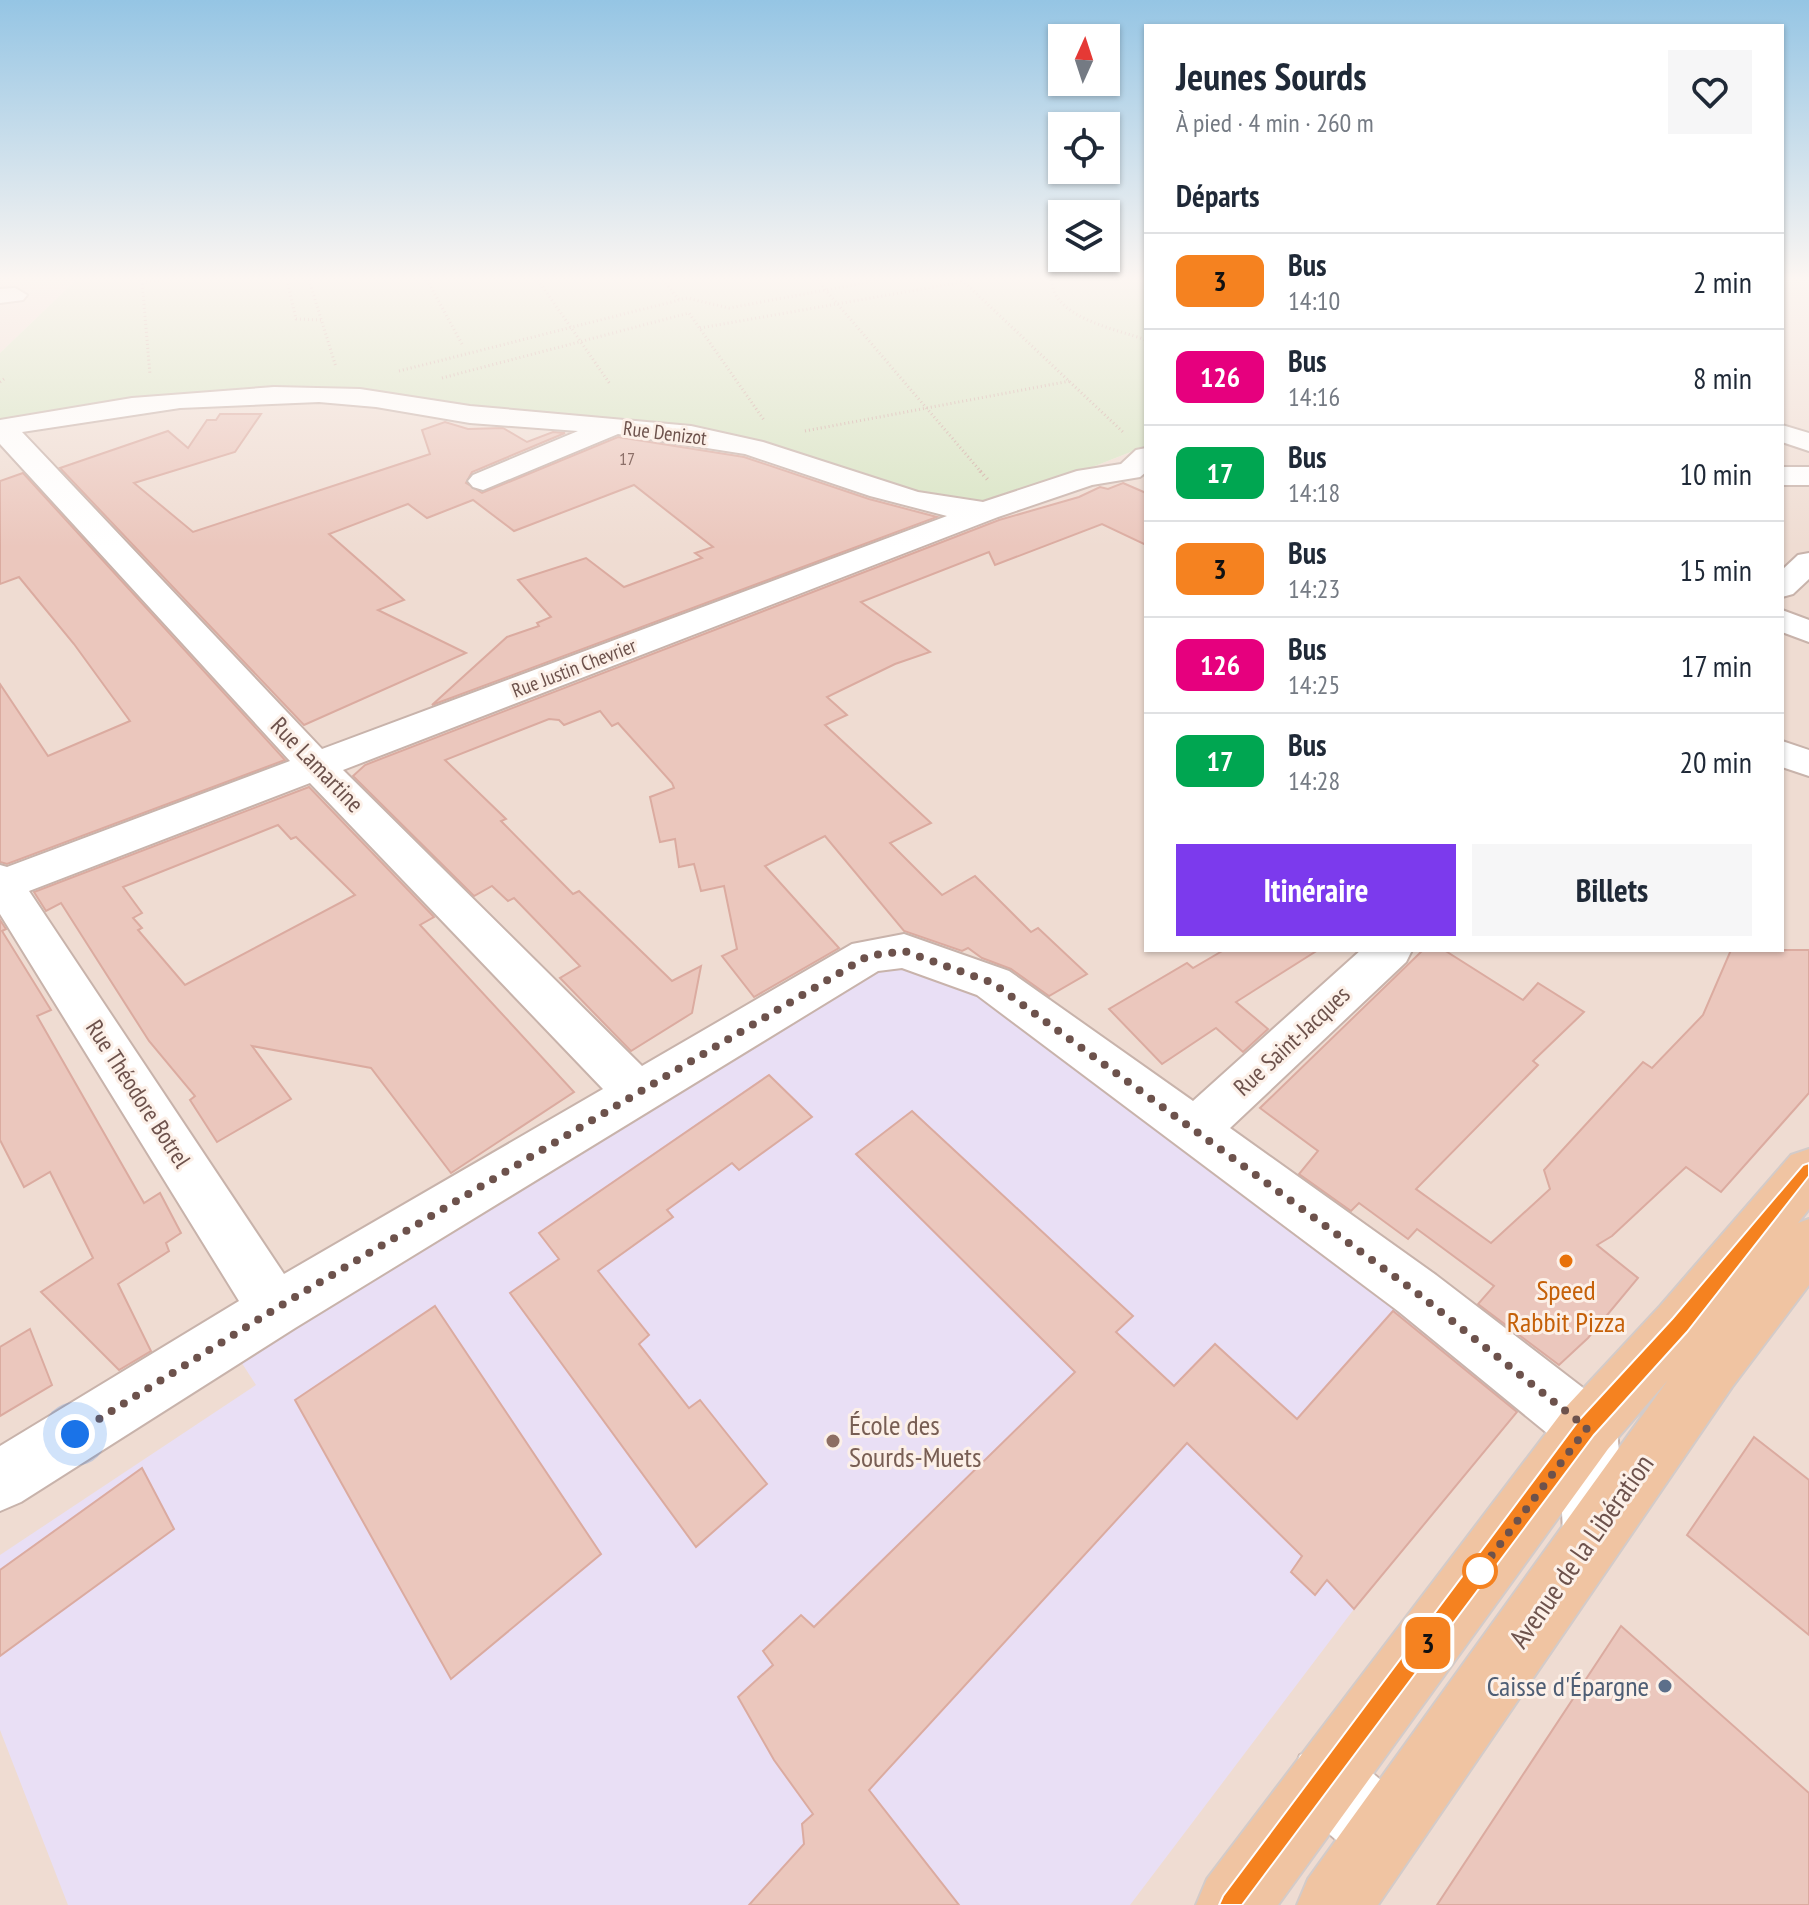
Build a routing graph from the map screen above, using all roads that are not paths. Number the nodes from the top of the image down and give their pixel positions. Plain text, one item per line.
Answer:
1 (613, 426) junction
2 (0, 428) edge
3 (671, 431) junction
4 (1784, 434) edge
5 (0, 436) edge
6 (1809, 443) edge
7 (626, 454) dead end
8 (1140, 465) edge
9 (1784, 476) edge
10 (1809, 476) edge
11 (483, 481) dead end
12 (1001, 507) junction
13 (1809, 562) edge
14 (1784, 585) edge
15 (1784, 621) edge
16 (1809, 632) edge
17 (1784, 754) edge
18 (1809, 764) edge
19 (316, 766) junction
20 (1, 883) edge
21 (1388, 952) edge
22 (639, 1094) junction
23 (1194, 1131) junction
24 (1809, 1171) edge
25 (1809, 1243) edge
26 (1735, 1298) junction
27 (275, 1309) junction
28 (1587, 1428) junction
29 (0, 1481) edge
30 (1594, 1531) junction
31 (1325, 1780) junction
32 (1384, 1833) junction
33 (1233, 1905) edge
34 (1334, 1905) edge

1 - 2 street, Rue Denizot
1 - 3 street, Rue Denizot
1 - 11 street
3 - 7 street
3 - 12 street, Rue Denizot
4 - 6 street
5 - 19 street, Rue Lamartine
8 - 12 street, Rue Justin Chevrier
9 - 10 street
12 - 19 street, Rue Justin Chevrier
13 - 14 street
15 - 16 street
17 - 18 street
19 - 20 street, Rue Justin Chevrier
19 - 22 street, Rue Lamartine
20 - 27 street, Rue Théodore Botrel
21 - 23 street, Rue Saint-Jacques
22 - 23 street
22 - 27 street
23 - 28 street
24 - 26 main road, Avenue de la Libération
25 - 26 main road, Avenue de la Libération
26 - 28 main road, Avenue de la Libération
26 - 30 main road, Avenue de la Libération
27 - 29 street
28 - 30 street
28 - 31 main road, Avenue de la Libération
30 - 32 main road, Avenue de la Libération
31 - 32 street
31 - 33 main road, Avenue de la Libération
32 - 34 main road, Avenue de la Libération

